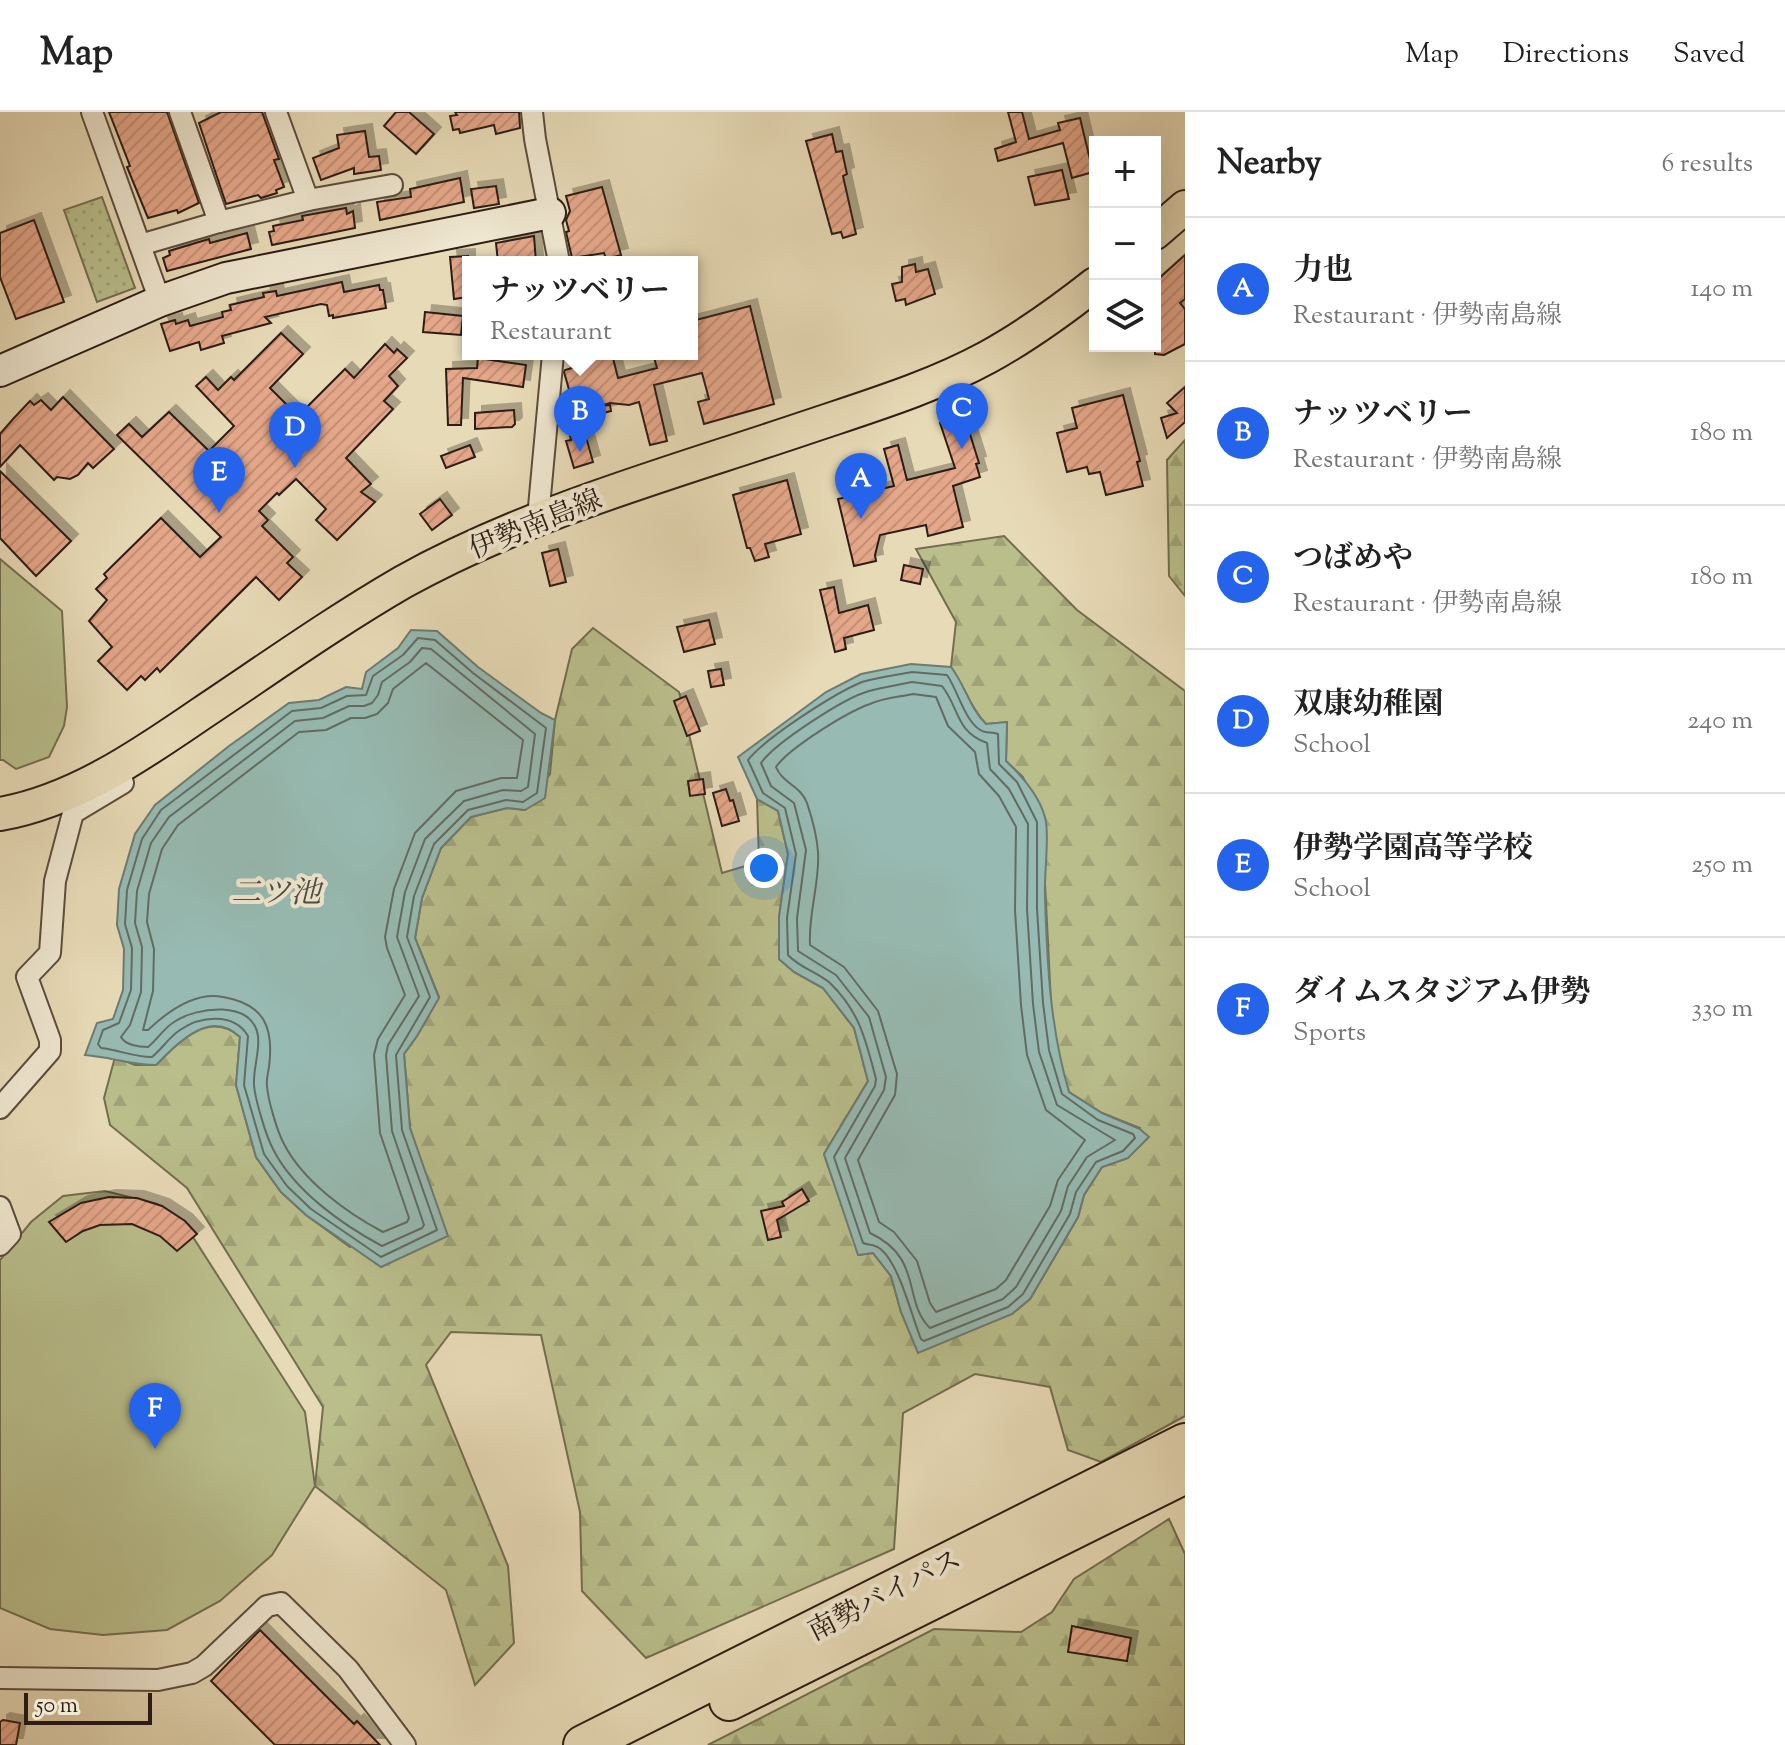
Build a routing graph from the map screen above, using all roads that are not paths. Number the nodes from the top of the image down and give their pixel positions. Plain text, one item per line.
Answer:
1 (92, 112) edge
2 (180, 112) edge
3 (276, 112) edge
4 (532, 112) edge
5 (392, 185) dead end
6 (308, 200) junction
7 (1185, 207) edge
8 (550, 213) junction
9 (219, 222) junction
10 (1161, 228) edge
11 (140, 245) junction
12 (558, 256) edge
13 (1089, 289) edge
14 (160, 301) junction
15 (552, 360) edge
16 (0, 371) edge
17 (538, 518) junction
18 (118, 767) junction
19 (0, 814) edge
20 (0, 1108) edge
21 (0, 1207) edge
22 (0, 1245) edge
23 (1185, 1443) edge
24 (1185, 1474) edge
25 (0, 1678) edge
26 (405, 1745) edge
27 (583, 1745) edge
28 (641, 1745) edge

1 - 11 street
2 - 9 street
3 - 6 street
4 - 8 street
5 - 6 street
6 - 9 street
7 - 10 main road
8 - 12 street
8 - 14 street
9 - 11 street
11 - 14 street
13 - 17 main road, 伊勢南島線
14 - 16 street
15 - 17 street
17 - 18 main road, 伊勢南島線
18 - 19 main road, 伊勢南島線
18 - 20 street
21 - 22 street
23 - 27 highway, 南勢バイパス
24 - 28 highway, 南勢バイパス
25 - 26 street

